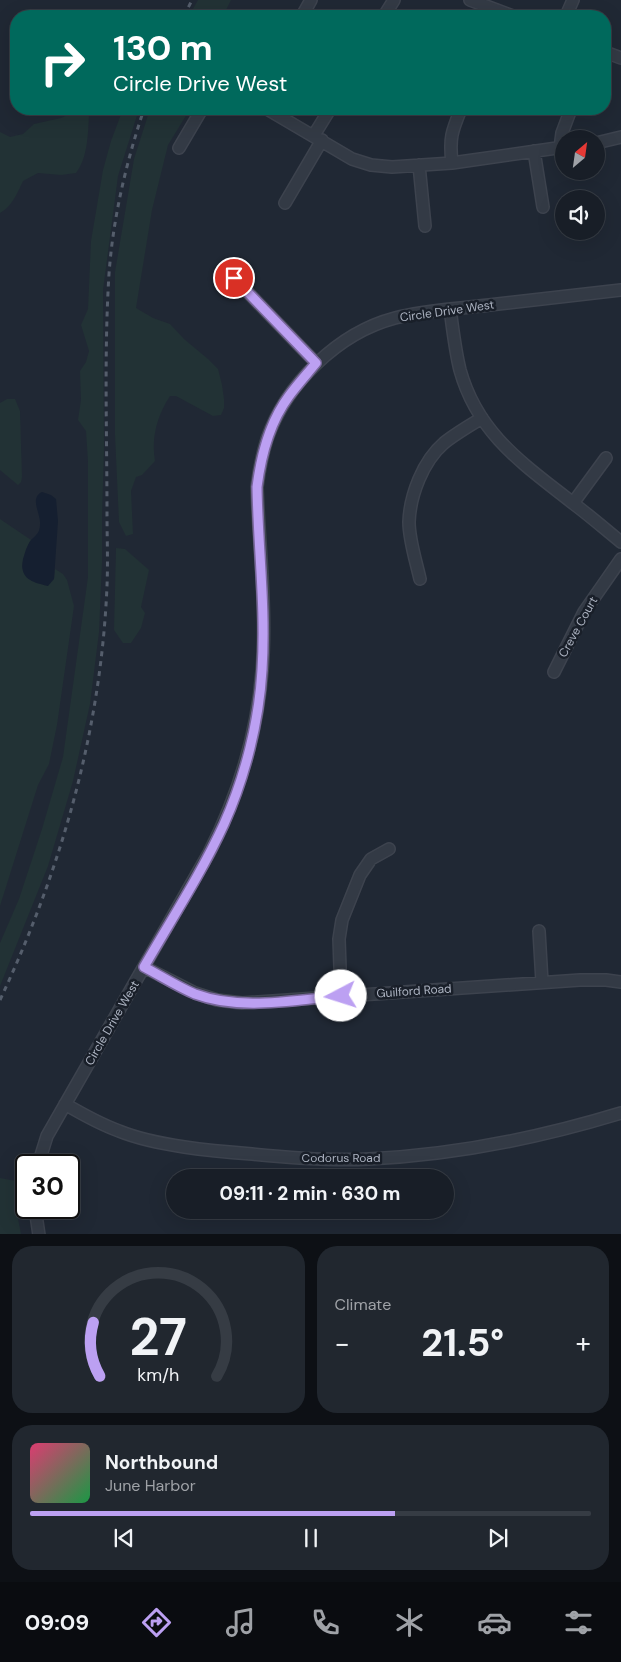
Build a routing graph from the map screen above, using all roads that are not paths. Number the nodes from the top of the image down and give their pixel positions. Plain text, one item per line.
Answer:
1 (470, 0) edge
2 (490, 10) edge
3 (198, 115) edge
4 (278, 115) edge
5 (328, 115) edge
6 (459, 115) edge
7 (569, 115) edge
8 (563, 130) edge
9 (621, 137) edge
10 (318, 138) junction
11 (605, 141) edge
12 (179, 148) dead end
13 (555, 149) edge
14 (534, 151) junction
15 (452, 163) junction
16 (419, 165) junction
17 (285, 203) dead end
18 (543, 207) dead end
19 (425, 226) dead end
20 (234, 278) dead end
21 (621, 290) edge
22 (450, 309) junction
23 (316, 363) junction
24 (482, 418) junction
25 (606, 458) dead end
26 (573, 503) junction
27 (621, 542) edge
28 (621, 559) edge
29 (420, 579) dead end
30 (554, 672) dead end
31 (389, 849) dead end
32 (538, 931) dead end
33 (144, 967) junction
34 (542, 982) junction
35 (621, 982) edge
36 (341, 996) junction
37 (65, 1104) junction
38 (621, 1113) edge
39 (41, 1154) edge
40 (36, 1219) edge
41 (39, 1234) edge

1 - 2 street
3 - 12 street
4 - 10 street
5 - 10 street
6 - 15 street
7 - 8 street
9 - 11 street
10 - 16 street
10 - 17 street
13 - 14 street
14 - 15 street
14 - 18 street
15 - 16 street
16 - 19 street
20 - 23 street
21 - 22 street, Circle Drive West
22 - 23 street, Circle Drive West
22 - 24 street
23 - 33 street, Circle Drive West
24 - 26 street
24 - 29 street
25 - 26 street
26 - 27 street
28 - 30 street, Creve Court
31 - 36 street
32 - 34 street
33 - 36 street, Guilford Road
33 - 37 street, Circle Drive West
34 - 35 street, Guilford Road
34 - 36 street, Guilford Road
37 - 38 street, Codorus Road
37 - 39 street, Circle Drive West
40 - 41 street

